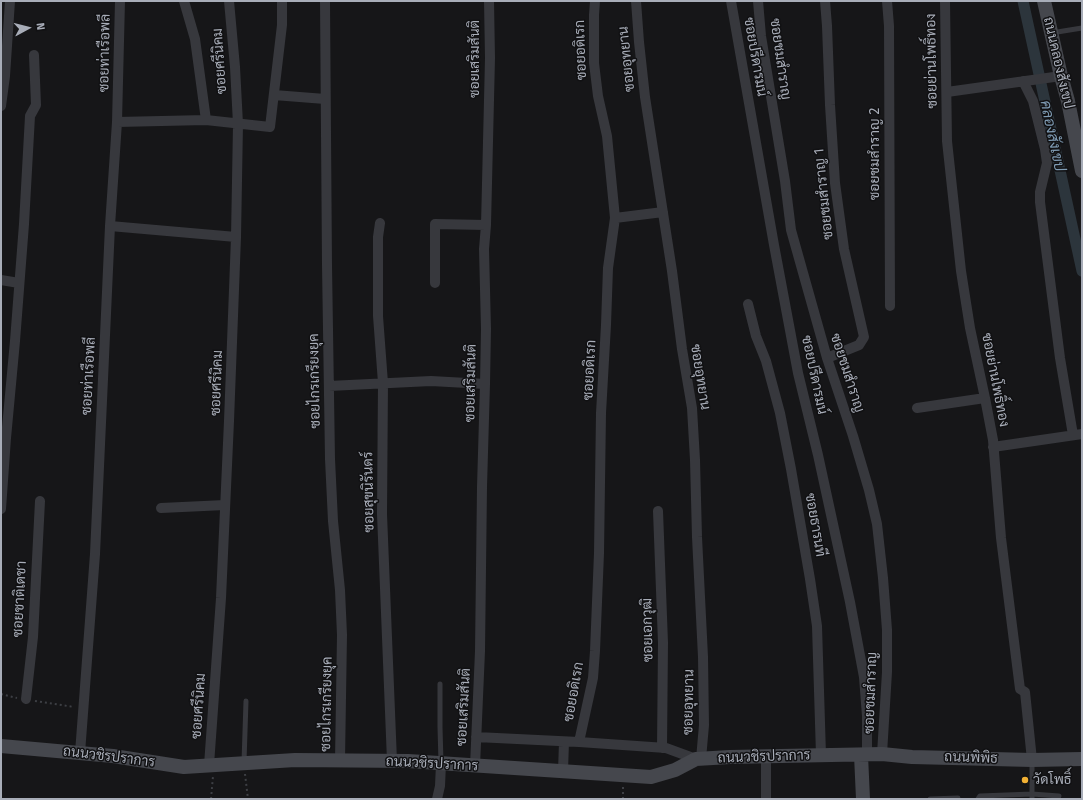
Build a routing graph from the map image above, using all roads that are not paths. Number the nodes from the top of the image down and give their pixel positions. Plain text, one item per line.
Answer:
1 (10, 1) edge
2 (120, 1) edge
3 (184, 1) edge
4 (229, 1) edge
5 (282, 1) edge
6 (324, 1) edge
7 (489, 1) edge
8 (595, 1) edge
9 (636, 1) edge
10 (731, 1) edge
11 (758, 1) edge
12 (825, 1) edge
13 (887, 1) edge
14 (945, 1) edge
15 (1044, 1) edge
16 (1082, 28) edge
17 (1051, 33) junction
18 (34, 55) dead end
19 (1060, 76) junction
20 (1026, 80) junction
21 (947, 92) junction
22 (274, 95) junction
23 (325, 99) junction
24 (1, 106) edge
25 (206, 120) junction
26 (117, 122) junction
27 (238, 124) junction
28 (1082, 171) edge
29 (663, 212) junction
30 (615, 218) junction
31 (380, 223) dead end
32 (486, 225) junction
33 (110, 226) junction
34 (236, 237) junction
35 (1, 280) edge
36 (19, 283) junction
37 (434, 283) dead end
38 (748, 304) dead end
39 (890, 306) dead end
40 (827, 358) junction
41 (383, 383) junction
42 (485, 384) junction
43 (329, 386) junction
44 (985, 398) junction
45 (917, 408) dead end
46 (1077, 434) edge
47 (993, 447) junction
48 (40, 501) dead end
49 (225, 505) junction
50 (161, 508) dead end
51 (1, 509) edge
52 (658, 511) dead end
53 (440, 684) dead end
54 (26, 700) road end
55 (246, 701) dead end
56 (476, 737) junction
57 (564, 742) junction
58 (579, 742) junction
59 (1, 746) edge
60 (662, 748) junction
61 (80, 753) junction
62 (882, 754) junction
63 (821, 755) junction
64 (864, 755) junction
65 (766, 756) junction
66 (698, 759) junction
67 (1082, 759) edge
68 (340, 760) junction
69 (1032, 760) junction
70 (392, 761) junction
71 (244, 763) junction
72 (441, 764) junction
73 (211, 765) junction
74 (475, 766) junction
75 (563, 771) junction
76 (1032, 796) edge
77 (1059, 796) dead end
78 (958, 798) dead end
79 (437, 799) edge
80 (766, 799) edge
81 (863, 799) edge
82 (930, 799) edge
83 (978, 799) edge

1 - 24 street
2 - 26 street, ซอยท่าเรือพลี
3 - 25 street
4 - 27 street, ซอยศรีนิคม
5 - 22 street
6 - 23 street, ซอยไกรเกรียงยุค
7 - 32 street, ซอยเสริมสันติ
8 - 30 street, ซอยอดิเรก
9 - 29 street, ซอยอุทยาน
10 - 64 street, ซอยปรีดารมน์
11 - 40 street, ซอยชมสำราญ
12 - 40 street, ซอยชมสำราญ 1
13 - 39 street, ซอยชมสำราญ 2
14 - 21 street, ซอยย่านโพธิ์ทอง
15 - 17 street, ถนนคลองสังเขป
16 - 17 lane
17 - 19 street, ถนนคลองสังเขป
18 - 36 street
19 - 20 street
19 - 28 street, ถนนคลองสังเขป
20 - 21 street
20 - 46 street
21 - 44 street, ซอยย่านโพธิ์ทอง
22 - 23 street
22 - 27 street
23 - 43 street, ซอยไกรเกรียงยุค
25 - 26 street
25 - 27 street
26 - 33 street, ซอยท่าเรือพลี
27 - 34 street, ซอยศรีนิคม
29 - 30 street
29 - 66 street, ซอยอุทยาน
30 - 58 street, ซอยอดิเรก
31 - 41 street, ซอยสุขนิรันดร์
32 - 37 street
32 - 42 street, ซอยเสริมสันติ
33 - 34 street
33 - 61 street, ซอยท่าเรือพลี
34 - 49 street, ซอยศรีนิคม
35 - 36 street
36 - 51 street
38 - 63 street, ซอยธารนที
40 - 62 street, ซอยชมสำราญ
41 - 42 street
41 - 43 street
41 - 70 street, ซอยสุขนิรันดร์
42 - 56 street, ซอยเสริมสันติ
43 - 68 street, ซอยไกรเกรียงยุค
44 - 45 street
44 - 47 street, ซอยย่านโพธิ์ทอง
46 - 47 street
47 - 69 street, ซอยย่านโพธิ์ทอง
48 - 54 street, ซอยชาติเดชา
49 - 50 street
49 - 73 street, ซอยศรีนิคม
52 - 60 street, ซอยเอกวุฒิ
53 - 72 lane
55 - 71 lane
56 - 57 street
56 - 74 street, ซอยเสริมสันติ
57 - 58 street
57 - 75 street
58 - 60 street
59 - 61 street, ถนนวชิรปราการ
60 - 66 street
61 - 73 street, ถนนวชิรปราการ
62 - 64 street, ถนนพิพิธ
62 - 69 street, ถนนพิพิธ
63 - 64 street, ถนนวชิรปราการ
63 - 65 street, ถนนวชิรปราการ
64 - 81 street
65 - 66 street, ถนนวชิรปราการ
65 - 80 street
66 - 75 street, ถนนวชิรปราการ
67 - 69 street, ถนนพิพิธ
68 - 70 street, ถนนวชิรปราการ
68 - 71 street, ถนนวชิรปราการ
69 - 76 lane
70 - 72 street, ถนนวชิรปราการ
71 - 73 street, ถนนวชิรปราการ
72 - 74 street, ถนนวชิรปราการ
72 - 79 street
74 - 75 street, ถนนวชิรปราการ
76 - 77 lane
76 - 83 lane
78 - 82 lane

